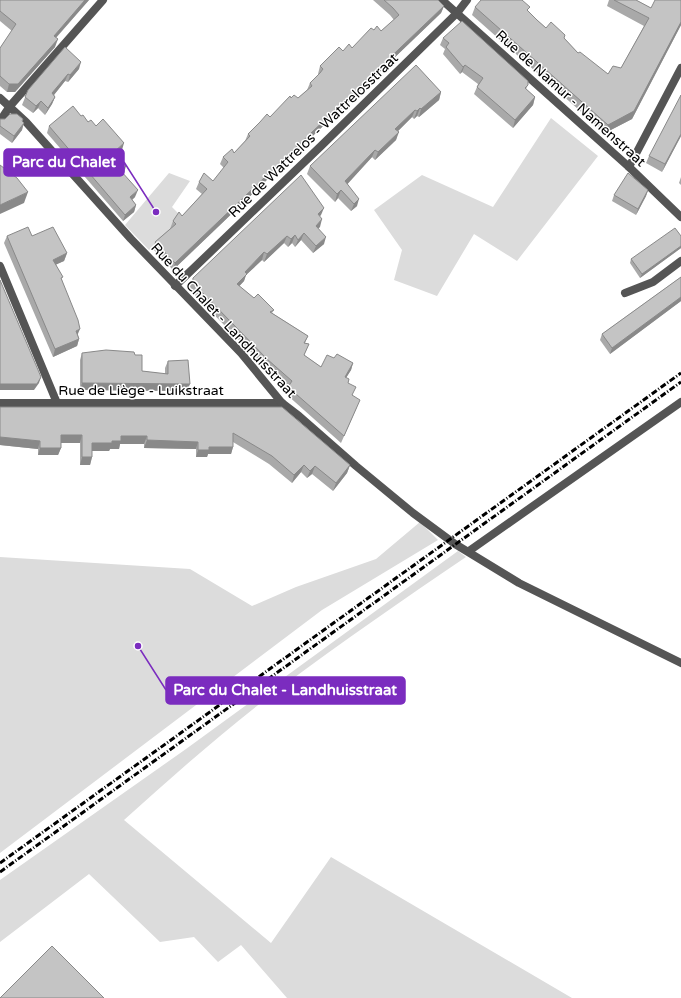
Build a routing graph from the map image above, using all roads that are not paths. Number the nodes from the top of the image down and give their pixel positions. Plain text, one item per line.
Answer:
1 (103, 0) edge
2 (442, 0) edge
3 (467, 0) edge
4 (456, 13) junction
5 (681, 68) edge
6 (0, 98) edge
7 (10, 106) junction
8 (0, 121) edge
9 (629, 167) junction
10 (681, 217) edge
11 (681, 261) edge
12 (0, 266) edge
13 (175, 286) junction
14 (625, 293) dead end
15 (681, 402) edge
16 (0, 403) edge
17 (58, 403) junction
18 (282, 403) junction
19 (469, 551) junction
20 (681, 663) edge

1 - 7 street
2 - 4 street, Rue de Namur - Namenstraat
3 - 4 street, Rue de Wattrelos - Wattrelosstraat
4 - 9 street, Rue de Namur - Namenstraat
4 - 13 street, Rue de Wattrelos - Wattrelosstraat
5 - 9 street
6 - 7 street, Rue du Chalet - Landhuisstraat
7 - 8 street
7 - 13 street, Rue du Chalet - Landhuisstraat
9 - 10 street, Rue de Namur - Namenstraat
11 - 14 street
12 - 17 street
13 - 18 street, Rue du Chalet - Landhuisstraat
15 - 19 street
16 - 17 street, Rue de Liège - Luikstraat
17 - 18 street, Rue de Liège - Luikstraat
18 - 19 street, Rue du Chalet - Landhuisstraat
19 - 20 street, Rue du Chalet - Landhuisstraat

